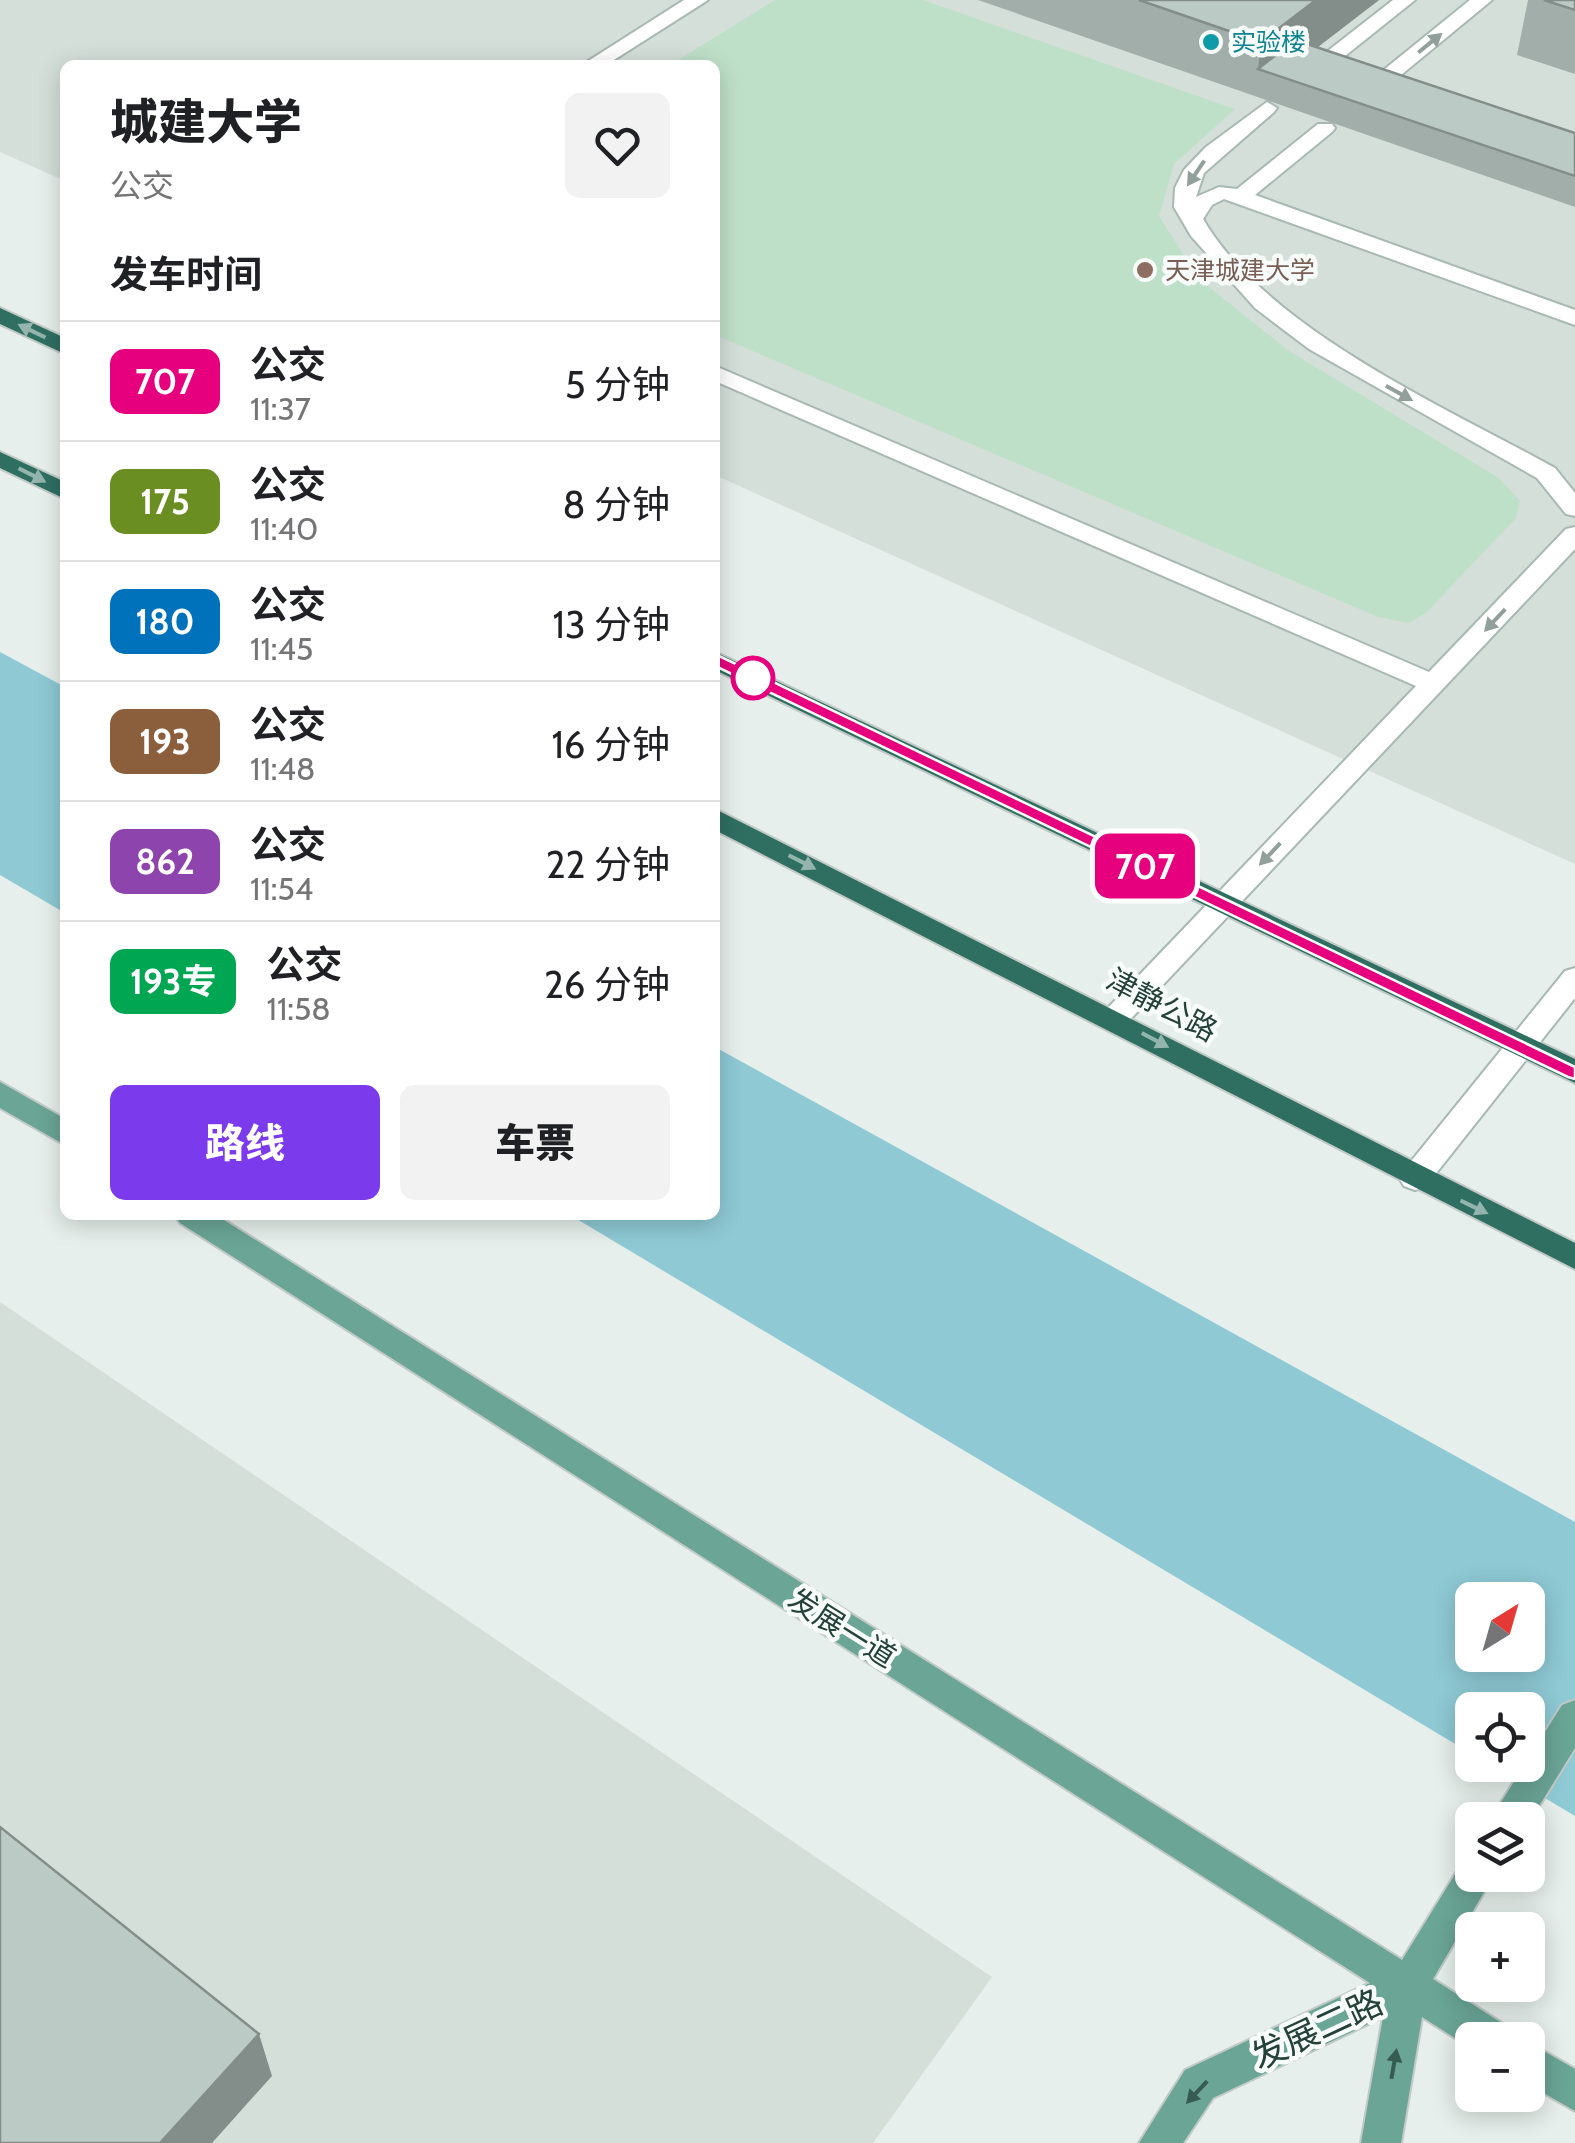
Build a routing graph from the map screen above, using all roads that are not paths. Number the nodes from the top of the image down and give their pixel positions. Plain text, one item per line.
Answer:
1 (698, 0) edge
2 (1405, 0) edge
3 (1482, 0) edge
4 (600, 60) edge
5 (1318, 68) edge
6 (1377, 85) edge
7 (1268, 108) edge
8 (1324, 128) edge
9 (1241, 196) junction
10 (1192, 220) junction
11 (0, 316) edge
12 (1575, 318) edge
13 (60, 345) edge
14 (720, 376) edge
15 (0, 459) edge
16 (60, 489) edge
17 (1575, 509) edge
18 (1575, 534) edge
19 (720, 662) edge
20 (1435, 684) junction
21 (720, 821) edge
22 (1222, 904) junction
23 (1575, 978) edge
24 (1114, 1019) junction
25 (1522, 1046) junction
26 (1575, 1072) edge
27 (0, 1093) edge
28 (60, 1131) edge
29 (1415, 1178) junction
30 (199, 1220) edge
31 (1575, 1257) edge
32 (1575, 1716) edge
33 (1520, 1802) edge
34 (1466, 1892) edge
35 (1408, 1986) junction
36 (1465, 2022) edge
37 (1545, 2073) edge
38 (1575, 2092) edge
39 (1160, 2143) edge
40 (1381, 2143) edge

1 - 4 lane
2 - 5 lane
6 -> 3 lane
7 -> 10 lane
8 - 9 lane
9 - 10 lane
9 - 12 lane
10 -> 17 lane
13 -> 11 highway
14 - 20 lane
15 -> 16 highway
18 -> 20 lane
19 - 22 highway
20 -> 22 lane
21 -> 24 highway, 津静公路
22 - 24 lane
22 - 25 highway
23 - 25 lane
24 -> 29 highway, 津静公路
25 - 26 highway
25 - 29 lane
27 - 28 main road
29 -> 31 highway, 津静公路
30 - 35 main road, 发展一道
32 - 33 main road
34 - 35 main road
35 - 36 main road, 发展一道
35 -> 39 main road, 发展二路
40 -> 35 main road, 发展二路
37 - 38 main road

